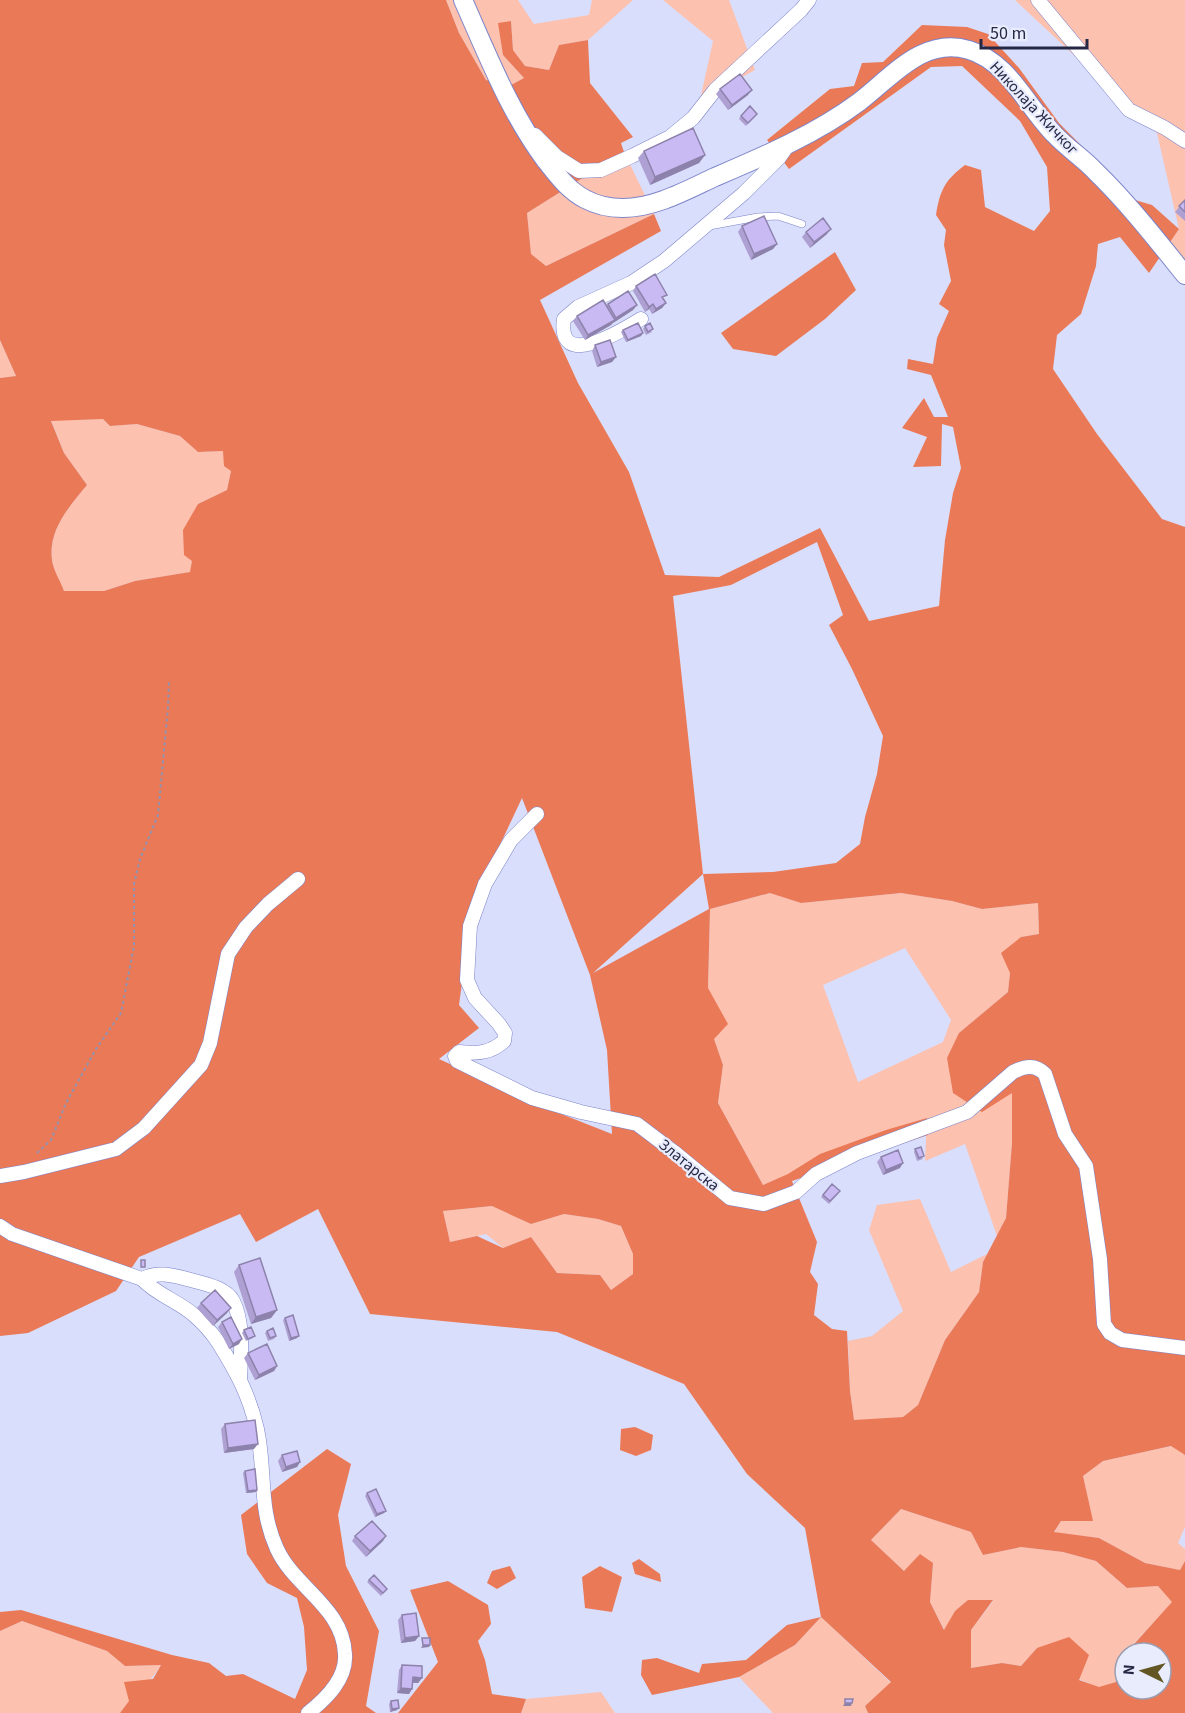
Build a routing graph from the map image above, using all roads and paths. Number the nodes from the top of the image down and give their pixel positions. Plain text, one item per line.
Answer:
1 (463, 0) edge
2 (809, 0) edge
3 (1038, 0) edge
4 (516, 116) junction
5 (1185, 141) edge
6 (789, 144) junction
7 (802, 224) dead end
8 (706, 226) junction
9 (1185, 275) edge
10 (641, 319) dead end
11 (169, 682) dead end
12 (537, 814) dead end
13 (298, 879) dead end
14 (37, 1153) dead end
15 (0, 1176) edge
16 (0, 1226) edge
17 (142, 1279) junction
18 (1185, 1348) edge
19 (240, 1380) junction
20 (308, 1713) edge

1 - 4 street, Николаја Жичког
2 - 4 street, Николаја Жичког
3 - 5 street
4 - 6 street, Николаја Жичког
6 - 8 street, Николаја Жичког
6 - 9 street, Николаја Жичког
7 - 8 lane, Николаја Жичког
8 - 10 street, Николаја Жичког
11 - 14 path
12 - 18 street, Златарска
13 - 15 street
16 - 17 street
17 - 19 street
17 - 19 street
19 - 20 street

